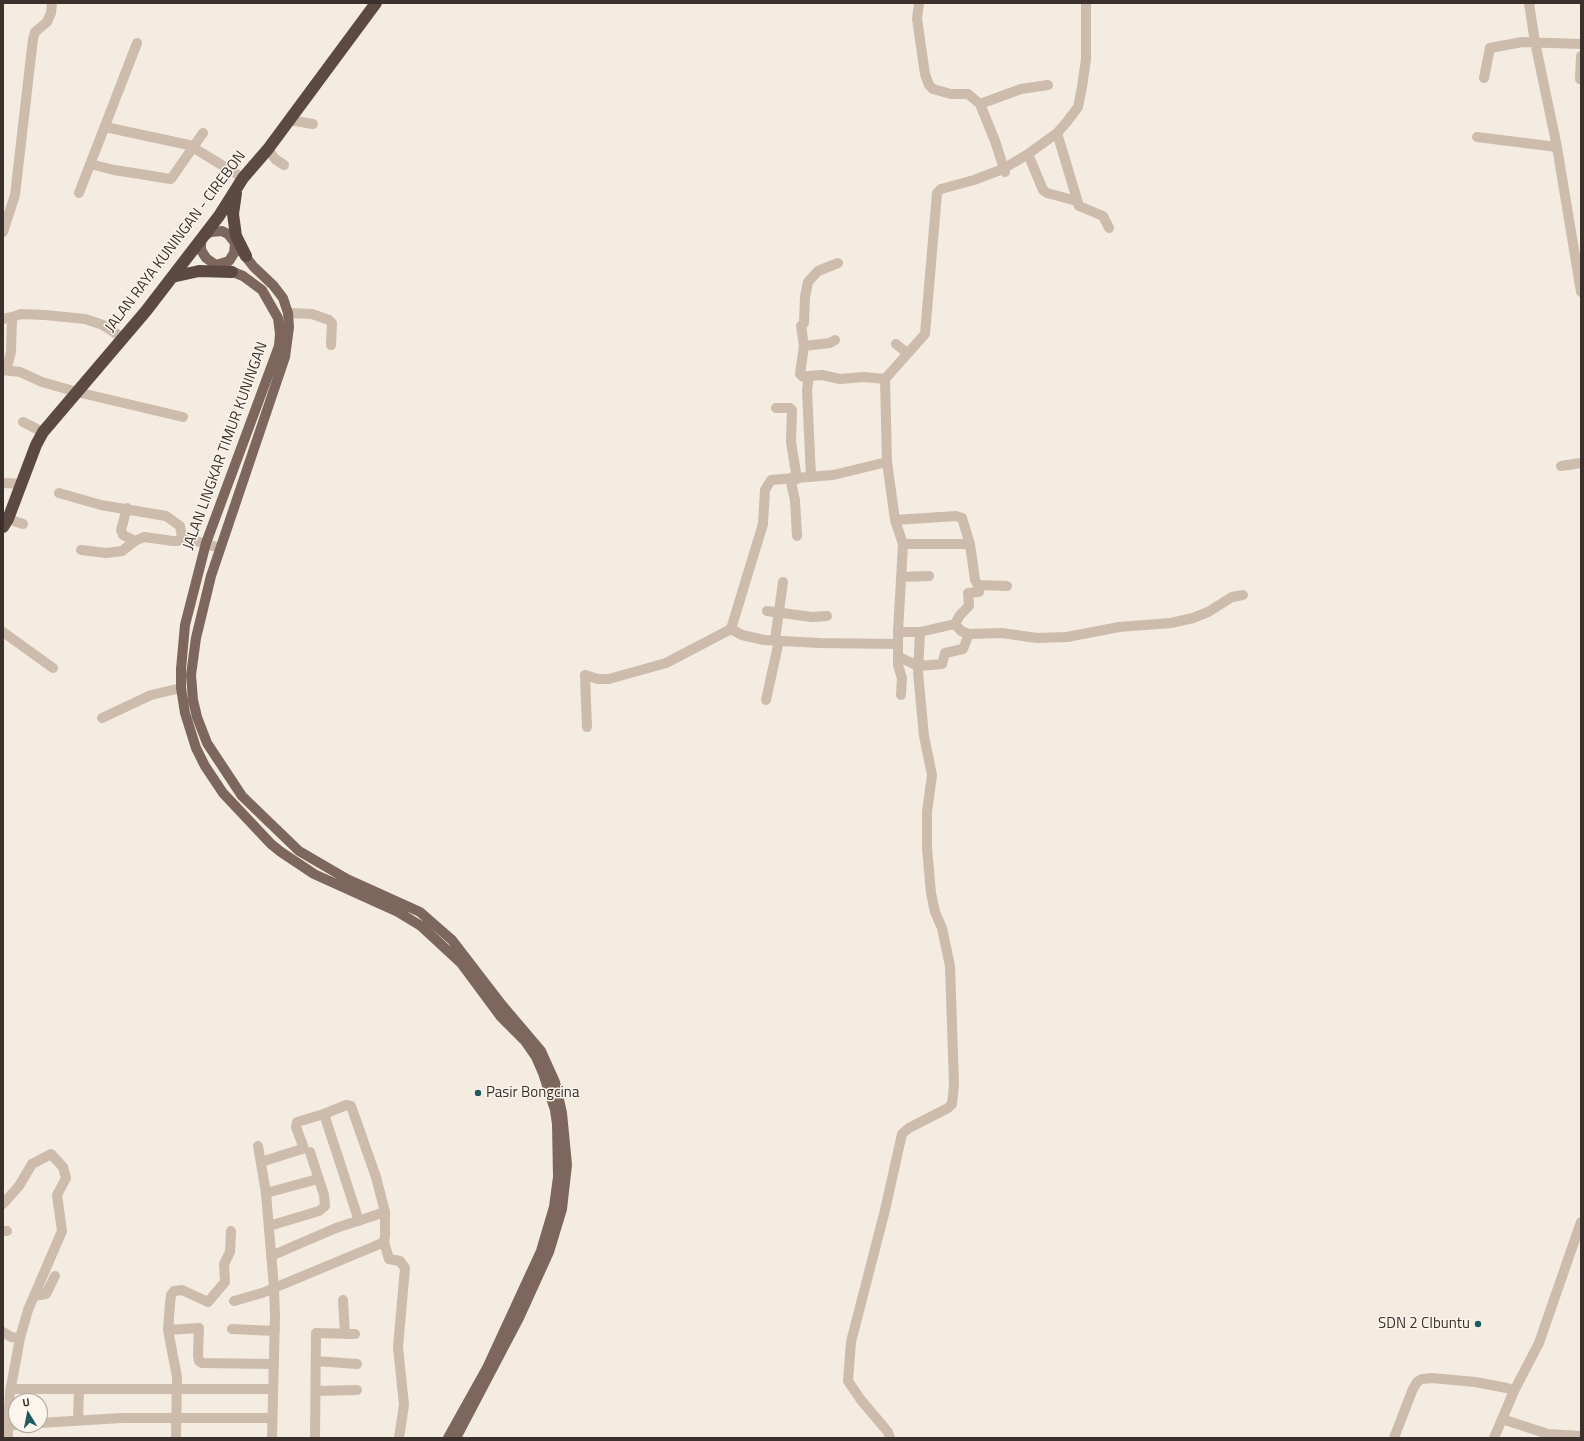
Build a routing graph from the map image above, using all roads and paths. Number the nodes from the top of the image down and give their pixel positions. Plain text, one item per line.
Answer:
1 (52, 3) edge
2 (376, 3) edge
3 (919, 3) edge
4 (1086, 3) edge
5 (1529, 3) edge
6 (1535, 42) junction
7 (137, 43) dead end
8 (1581, 44) edge
9 (1581, 56) edge
10 (1484, 78) dead end
11 (1580, 79) dead end
12 (1048, 85) dead end
13 (980, 104) junction
14 (288, 120) junction
15 (313, 124) dead end
16 (105, 127) junction
17 (203, 133) dead end
18 (1057, 133) junction
19 (1477, 137) dead end
20 (1557, 147) junction
21 (193, 148) junction
22 (268, 149) junction
23 (1028, 154) junction
24 (90, 164) junction
25 (284, 165) dead end
26 (1004, 171) junction
27 (240, 183) junction
28 (79, 193) dead end
29 (1077, 201) junction
30 (1109, 228) dead end
31 (3, 232) edge
32 (203, 236) junction
33 (235, 244) junction
34 (246, 256) junction
35 (838, 263) dead end
36 (216, 265) junction
37 (253, 266) junction
38 (237, 274) junction
39 (172, 276) junction
40 (1581, 292) edge
41 (288, 313) junction
42 (8, 318) edge
43 (123, 338) junction
44 (835, 340) dead end
45 (896, 344) dead end
46 (331, 345) dead end
47 (804, 346) junction
48 (907, 353) junction
49 (3, 370) edge
50 (809, 376) junction
51 (885, 379) junction
52 (77, 392) junction
53 (776, 408) dead end
54 (183, 417) dead end
55 (23, 422) dead end
56 (43, 432) junction
57 (887, 462) junction
58 (1581, 463) edge
59 (1561, 466) dead end
60 (793, 478) junction
61 (811, 478) junction
62 (3, 483) edge
63 (22, 484) junction
64 (59, 493) dead end
65 (127, 508) junction
66 (895, 520) junction
67 (5, 523) edge
68 (23, 524) dead end
69 (797, 536) dead end
70 (182, 537) junction
71 (135, 541) junction
72 (206, 543) junction
73 (902, 544) junction
74 (970, 544) junction
75 (220, 548) junction
76 (81, 550) dead end
77 (929, 576) dead end
78 (901, 577) junction
79 (783, 582) dead end
80 (978, 585) junction
81 (1007, 586) dead end
82 (1243, 595) dead end
83 (767, 611) dead end
84 (779, 612) junction
85 (827, 616) dead end
86 (956, 624) junction
87 (731, 628) junction
88 (3, 632) edge
89 (898, 632) junction
90 (920, 632) junction
91 (969, 634) junction
92 (777, 641) junction
93 (898, 644) junction
94 (899, 657) junction
95 (918, 666) junction
96 (53, 668) dead end
97 (181, 688) junction
98 (901, 695) dead end
99 (766, 700) dead end
100 (102, 718) dead end
101 (587, 727) dead end
102 (324, 1114) junction
103 (258, 1146) dead end
104 (310, 1152) dead end
105 (261, 1162) junction
106 (318, 1179) junction
107 (266, 1193) junction
108 (3, 1204) edge
109 (385, 1212) junction
110 (359, 1221) junction
111 (1581, 1222) edge
112 (269, 1226) junction
113 (231, 1231) dead end
114 (384, 1242) junction
115 (272, 1256) junction
116 (55, 1276) dead end
117 (274, 1288) junction
118 (34, 1296) junction
119 (343, 1300) dead end
120 (234, 1301) dead end
121 (232, 1329) dead end
122 (168, 1330) junction
123 (275, 1331) junction
124 (3, 1332) edge
125 (20, 1338) junction
126 (316, 1361) junction
127 (273, 1364) junction
128 (357, 1364) dead end
129 (273, 1389) junction
130 (8, 1390) edge
131 (78, 1390) junction
132 (177, 1390) junction
133 (357, 1390) dead end
134 (316, 1391) junction
135 (1514, 1391) junction
136 (272, 1418) junction
137 (176, 1419) junction
138 (1502, 1419) junction
139 (78, 1420) junction
140 (48, 1422) edge
141 (1581, 1436) edge
142 (176, 1438) edge
143 (272, 1438) edge
144 (315, 1438) edge
145 (399, 1438) edge
146 (448, 1438) edge
147 (456, 1438) edge
148 (890, 1438) edge
149 (1394, 1438) edge
150 (1494, 1438) edge

1 - 31 street
2 - 14 highway, JALAN RAYA KUNINGAN - CIREBON
3 - 13 street
4 - 18 street
5 - 6 street
6 - 8 street
6 - 10 street
6 - 20 street
7 - 16 street
9 - 11 street
12 - 13 street
13 - 26 street
14 - 15 street
14 - 22 highway, JALAN RAYA KUNINGAN - CIREBON
16 - 21 street
16 - 24 street
17 - 21 street
18 - 23 street
18 - 29 street
19 - 20 street
20 - 40 street
21 - 24 street
21 - 27 street
22 - 25 street
22 - 27 highway, JALAN RAYA KUNINGAN - CIREBON
23 - 26 street
23 - 29 street
24 - 28 street
26 - 48 street
27 - 32 highway, JALAN RAYA KUNINGAN - CIREBON
27 - 34 highway
29 - 30 street
32 - 33 main road, JALAN LINGKAR TIMUR KUNINGAN
32 - 36 main road, JALAN LINGKAR TIMUR KUNINGAN
32 - 39 highway, JALAN RAYA KUNINGAN - CIREBON
33 - 34 main road, JALAN LINGKAR TIMUR KUNINGAN
33 - 36 main road
34 - 37 main road, JALAN LINGKAR TIMUR KUNINGAN
35 - 47 street
36 - 38 main road, JALAN LINGKAR TIMUR KUNINGAN
37 - 38 main road
37 - 41 main road, JALAN LINGKAR TIMUR KUNINGAN
38 - 39 highway
38 - 72 main road, JALAN LINGKAR TIMUR KUNINGAN
39 - 43 highway, JALAN RAYA KUNINGAN - CIREBON
41 - 46 street
41 - 75 main road, JALAN LINGKAR TIMUR KUNINGAN
42 - 43 street
42 - 49 street
43 - 52 highway, JALAN RAYA KUNINGAN - CIREBON
44 - 47 street
45 - 48 street
47 - 50 street
48 - 51 street
49 - 52 street
50 - 51 street
50 - 61 street
51 - 57 street
52 - 54 street
52 - 56 highway, JALAN RAYA KUNINGAN - CIREBON
53 - 60 street
55 - 56 street
56 - 63 highway, JALAN RAYA KUNINGAN - CIREBON
57 - 61 street
57 - 66 street
58 - 59 street
60 - 61 street
60 - 69 street
60 - 87 street
62 - 63 street
63 - 67 highway, JALAN RAYA KUNINGAN - CIREBON
64 - 65 street
65 - 70 street
65 - 71 street
66 - 73 street
66 - 74 street
67 - 68 street
70 - 71 street
70 - 72 street
71 - 76 street
72 - 75 street
72 - 97 main road, JALAN LINGKAR TIMUR KUNINGAN
73 - 74 street
73 - 78 street
74 - 80 street
75 - 147 main road, JALAN LINGKAR TIMUR KUNINGAN
77 - 78 street
78 - 89 street
79 - 84 street
80 - 81 street
80 - 86 street
82 - 91 street
83 - 84 street
84 - 85 street
84 - 92 street
86 - 90 street
86 - 91 street
87 - 92 street
87 - 101 street
88 - 96 street
89 - 90 street
89 - 93 street
90 - 95 street
91 - 95 street
92 - 93 street
92 - 99 street
93 - 94 street
94 - 95 street
94 - 98 street
95 - 148 street
97 - 100 street
97 - 146 main road, JALAN LINGKAR TIMUR KUNINGAN
102 - 105 street
102 - 109 street
102 - 110 street
103 - 105 street
104 - 106 street
105 - 107 street
106 - 107 street
106 - 112 street
107 - 112 street
108 - 118 street
109 - 110 street
109 - 114 street
110 - 115 street
111 - 135 street
112 - 115 street
113 - 122 street
114 - 117 street
114 - 145 street
115 - 117 street
116 - 118 street
117 - 120 street
117 - 123 street
118 - 125 street
119 - 126 street
121 - 123 street
122 - 127 street
122 - 132 street
123 - 127 street
124 - 125 street
125 - 130 street
126 - 128 street
126 - 134 street
127 - 129 street
129 - 132 street
129 - 136 street
130 - 131 street
131 - 132 street
131 - 139 street
132 - 137 street
133 - 134 street
134 - 144 street
135 - 138 street
135 - 149 street
136 - 137 street
136 - 143 street
137 - 139 street
137 - 142 street
138 - 141 street
138 - 150 street
139 - 140 street

